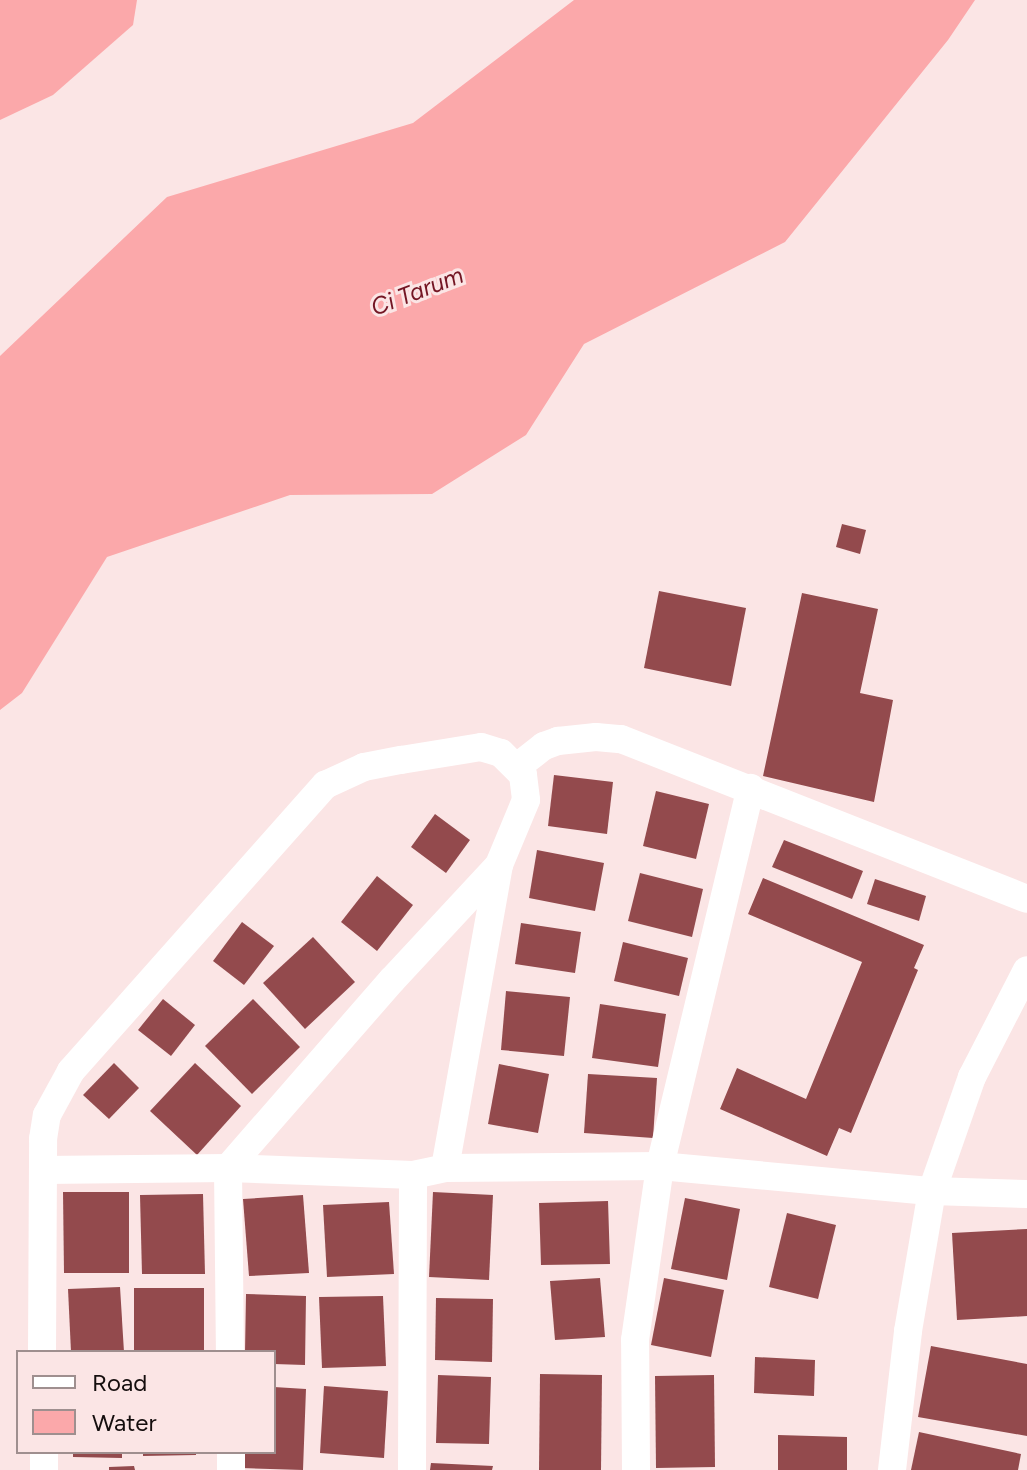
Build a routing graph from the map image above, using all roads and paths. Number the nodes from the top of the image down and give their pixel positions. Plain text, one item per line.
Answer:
1 (517, 767) junction
2 (751, 788) junction
3 (499, 865) junction
4 (1027, 899) edge
5 (1027, 970) edge
6 (660, 1166) junction
7 (228, 1168) junction
8 (445, 1168) junction
9 (44, 1170) junction
10 (413, 1175) junction
11 (932, 1191) junction
12 (1027, 1194) edge
13 (42, 1350) edge
14 (230, 1350) edge
15 (412, 1470) edge
16 (636, 1470) edge
17 (892, 1470) edge

1 - 2 street
1 - 3 street
1 - 9 street
2 - 4 street
2 - 6 street
3 - 7 street
3 - 8 street
5 - 11 street
6 - 8 street
6 - 11 street
6 - 16 street
7 - 9 street
7 - 10 street
7 - 14 street
8 - 10 street
9 - 13 street
10 - 15 street
11 - 12 street
11 - 17 street

